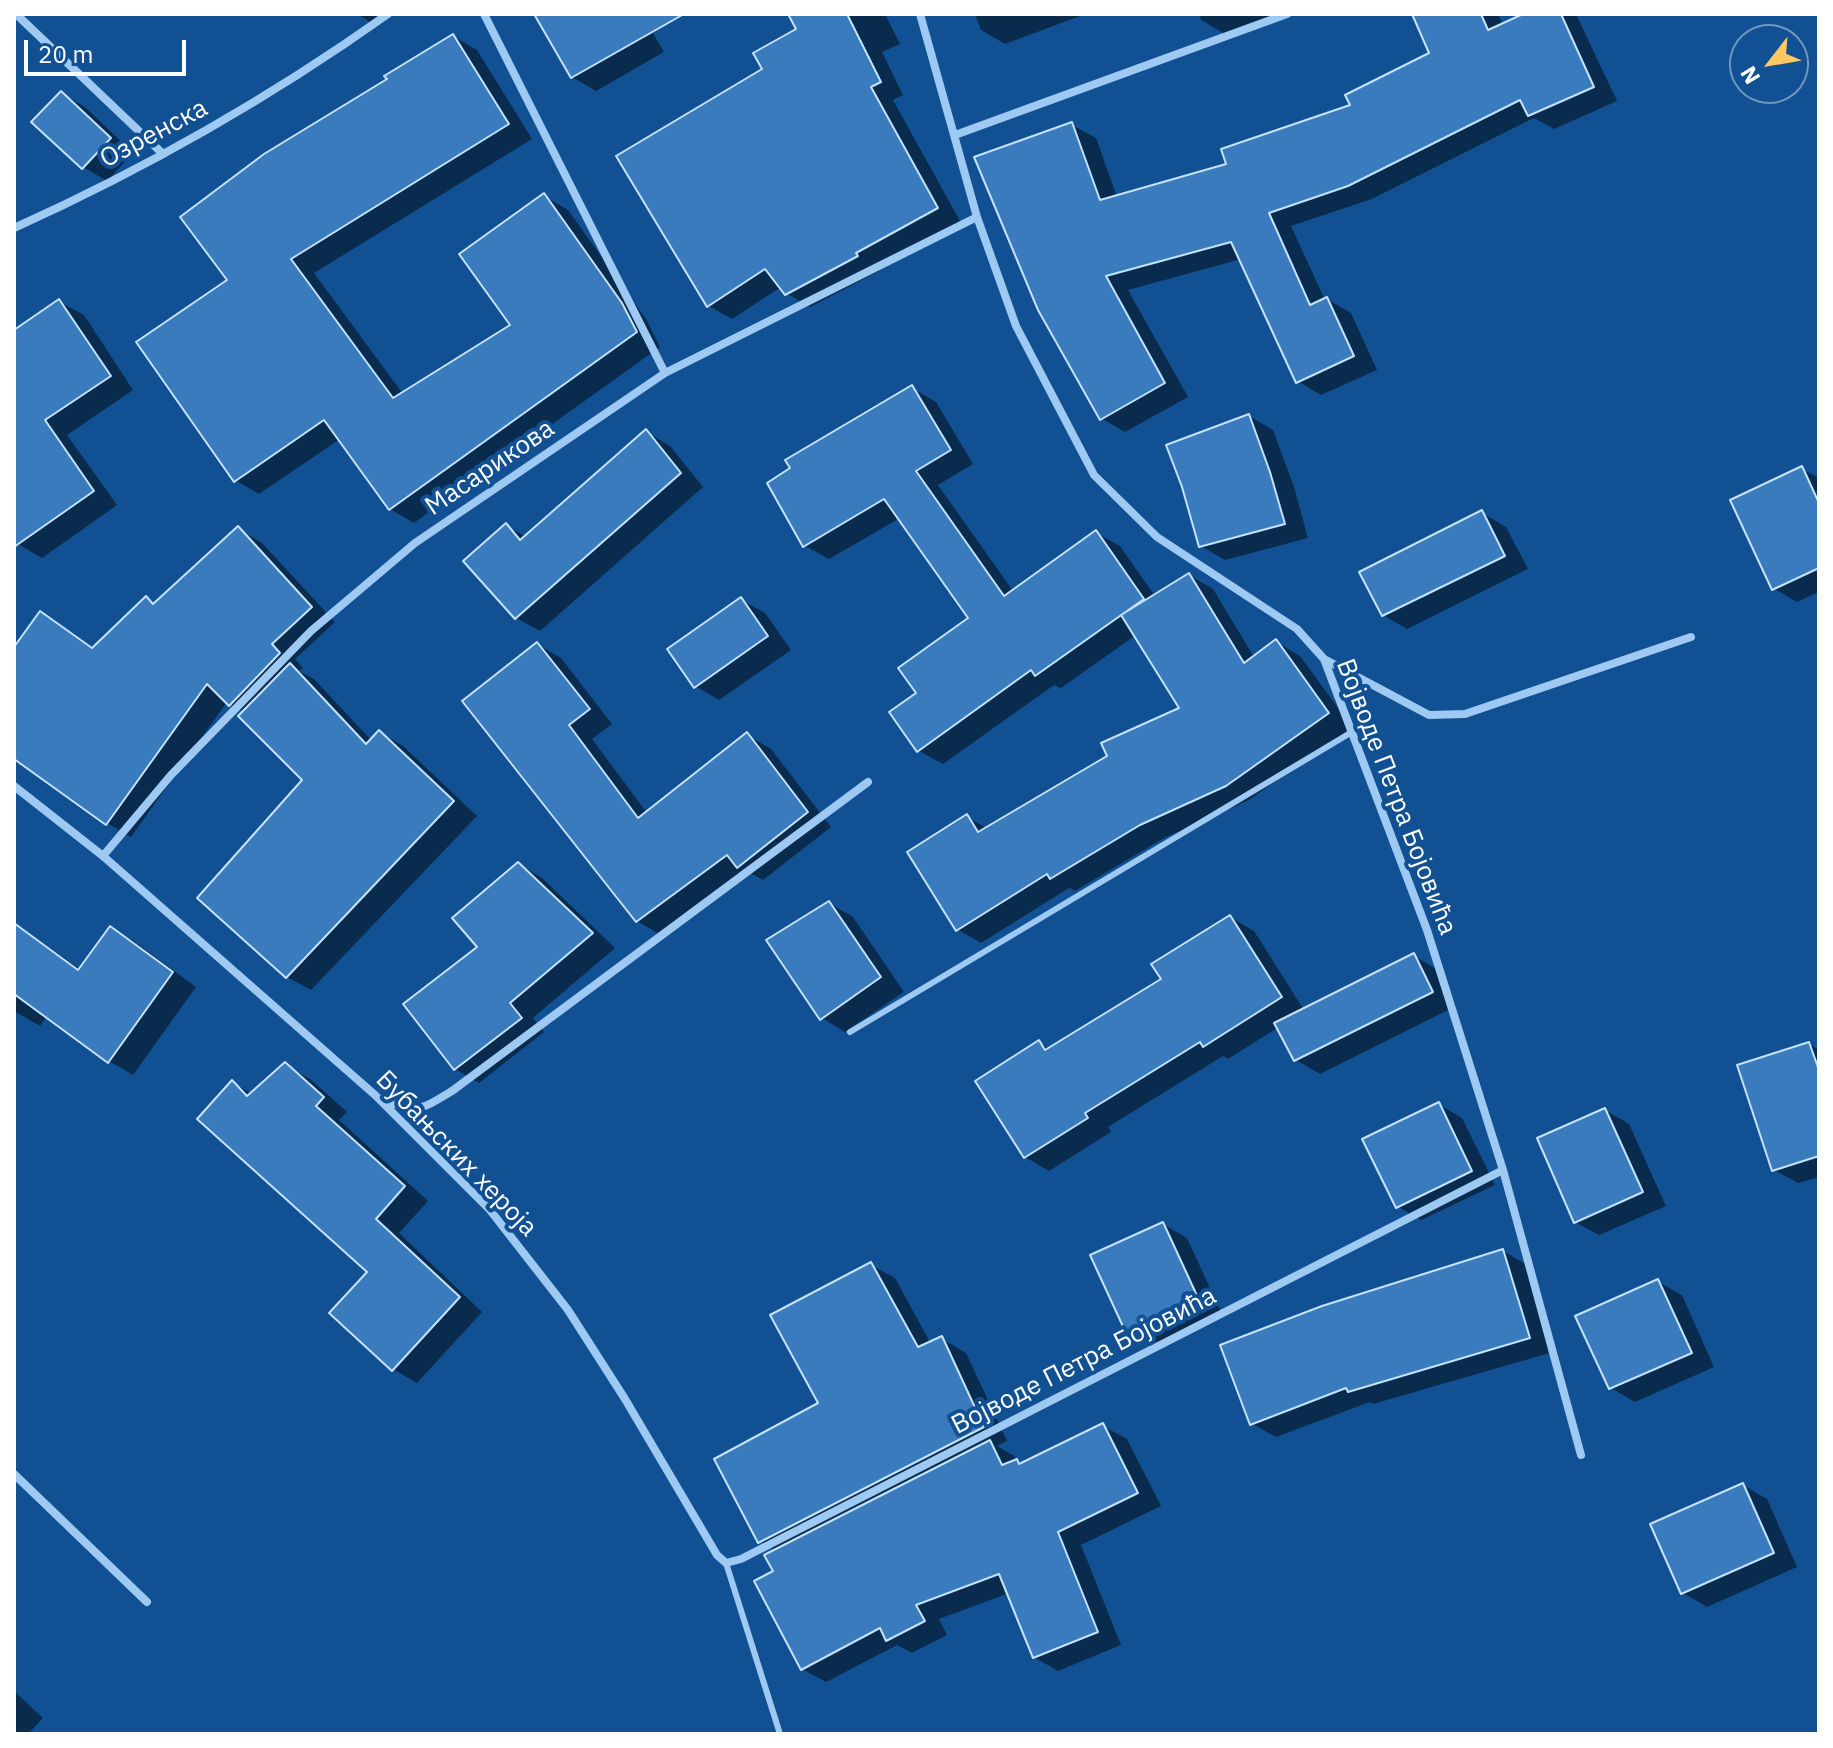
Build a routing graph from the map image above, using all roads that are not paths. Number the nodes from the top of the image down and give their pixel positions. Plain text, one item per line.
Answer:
1 (16, 14) edge
2 (388, 14) edge
3 (484, 14) edge
4 (920, 14) edge
5 (1287, 14) edge
6 (955, 135) junction
7 (163, 154) junction
8 (977, 217) junction
9 (14, 228) edge
10 (665, 373) junction
11 (1691, 637) dead end
12 (1324, 659) junction
13 (1352, 732) junction
14 (868, 782) dead end
15 (14, 786) edge
16 (103, 856) junction
17 (850, 1032) dead end
18 (375, 1095) junction
19 (1503, 1170) junction
20 (1581, 1455) dead end
21 (14, 1474) edge
22 (726, 1563) junction
23 (147, 1602) dead end
24 (780, 1734) edge

1 - 7 street
2 - 7 street, Озренска
3 - 10 street
4 - 6 street, Војводе Петра Бојовића
5 - 6 street
6 - 8 street, Војводе Петра Бојовића
7 - 9 street, Озренска
8 - 10 street, Масарикова
8 - 12 street, Војводе Петра Бојовића
10 - 16 street, Масарикова
11 - 12 street
12 - 13 street, Војводе Петра Бојовића
13 - 17 lane
13 - 19 street, Војводе Петра Бојовића
14 - 18 street
15 - 16 street, Бубањских хероја
16 - 18 street, Бубањских хероја
18 - 22 street, Бубањских хероја
19 - 20 street, Војводе Петра Бојовића
19 - 22 street, Војводе Петра Бојовића
21 - 23 street
22 - 24 lane, Бубањских хероја

